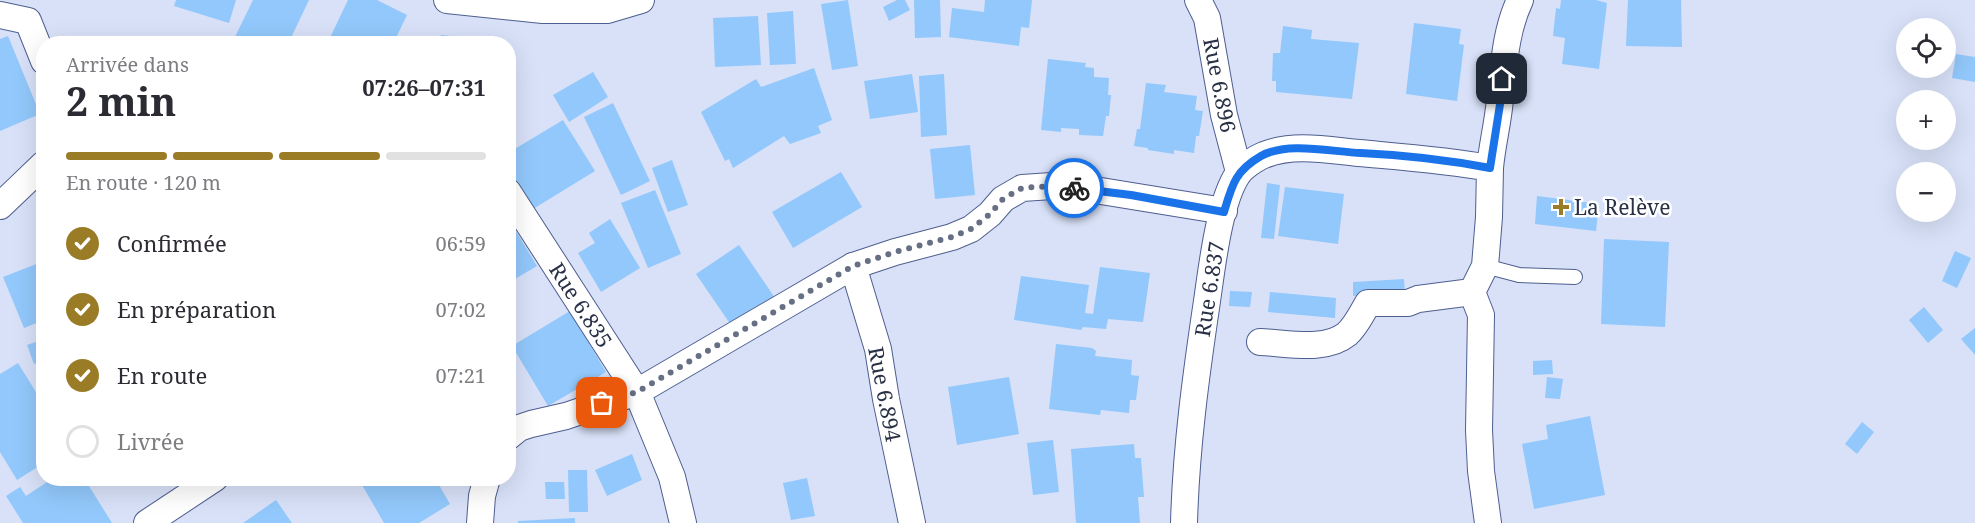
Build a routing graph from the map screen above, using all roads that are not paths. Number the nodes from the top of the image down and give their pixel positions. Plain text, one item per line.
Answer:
1 (447, 0) edge
2 (641, 0) edge
3 (1198, 0) edge
4 (1520, 0) edge
5 (0, 15) edge
6 (36, 41) edge
7 (1490, 168) junction
8 (36, 172) edge
9 (1239, 172) junction
10 (516, 204) edge
11 (0, 206) edge
12 (1224, 212) junction
13 (853, 266) junction
14 (1485, 266) junction
15 (1575, 277) dead end
16 (1472, 292) junction
17 (1260, 342) dead end
18 (637, 392) junction
19 (516, 425) edge
20 (199, 486) edge
21 (485, 486) edge
22 (147, 523) edge
23 (480, 523) edge
24 (683, 523) edge
25 (912, 523) edge
26 (1184, 523) edge
27 (1488, 523) edge

1 - 2 street
3 - 9 street, Rue 6.896
4 - 7 street
5 - 6 street
7 - 9 street
7 - 14 street
8 - 11 street
9 - 12 street, Rue 6.837
10 - 18 street, Rue 6.835
12 - 13 street
12 - 26 street, Rue 6.837
13 - 18 street
13 - 25 street, Rue 6.894
14 - 15 lane
14 - 16 street
16 - 17 street
16 - 27 street
18 - 19 street
18 - 24 street, Rue 6.835
20 - 22 street
21 - 23 street

